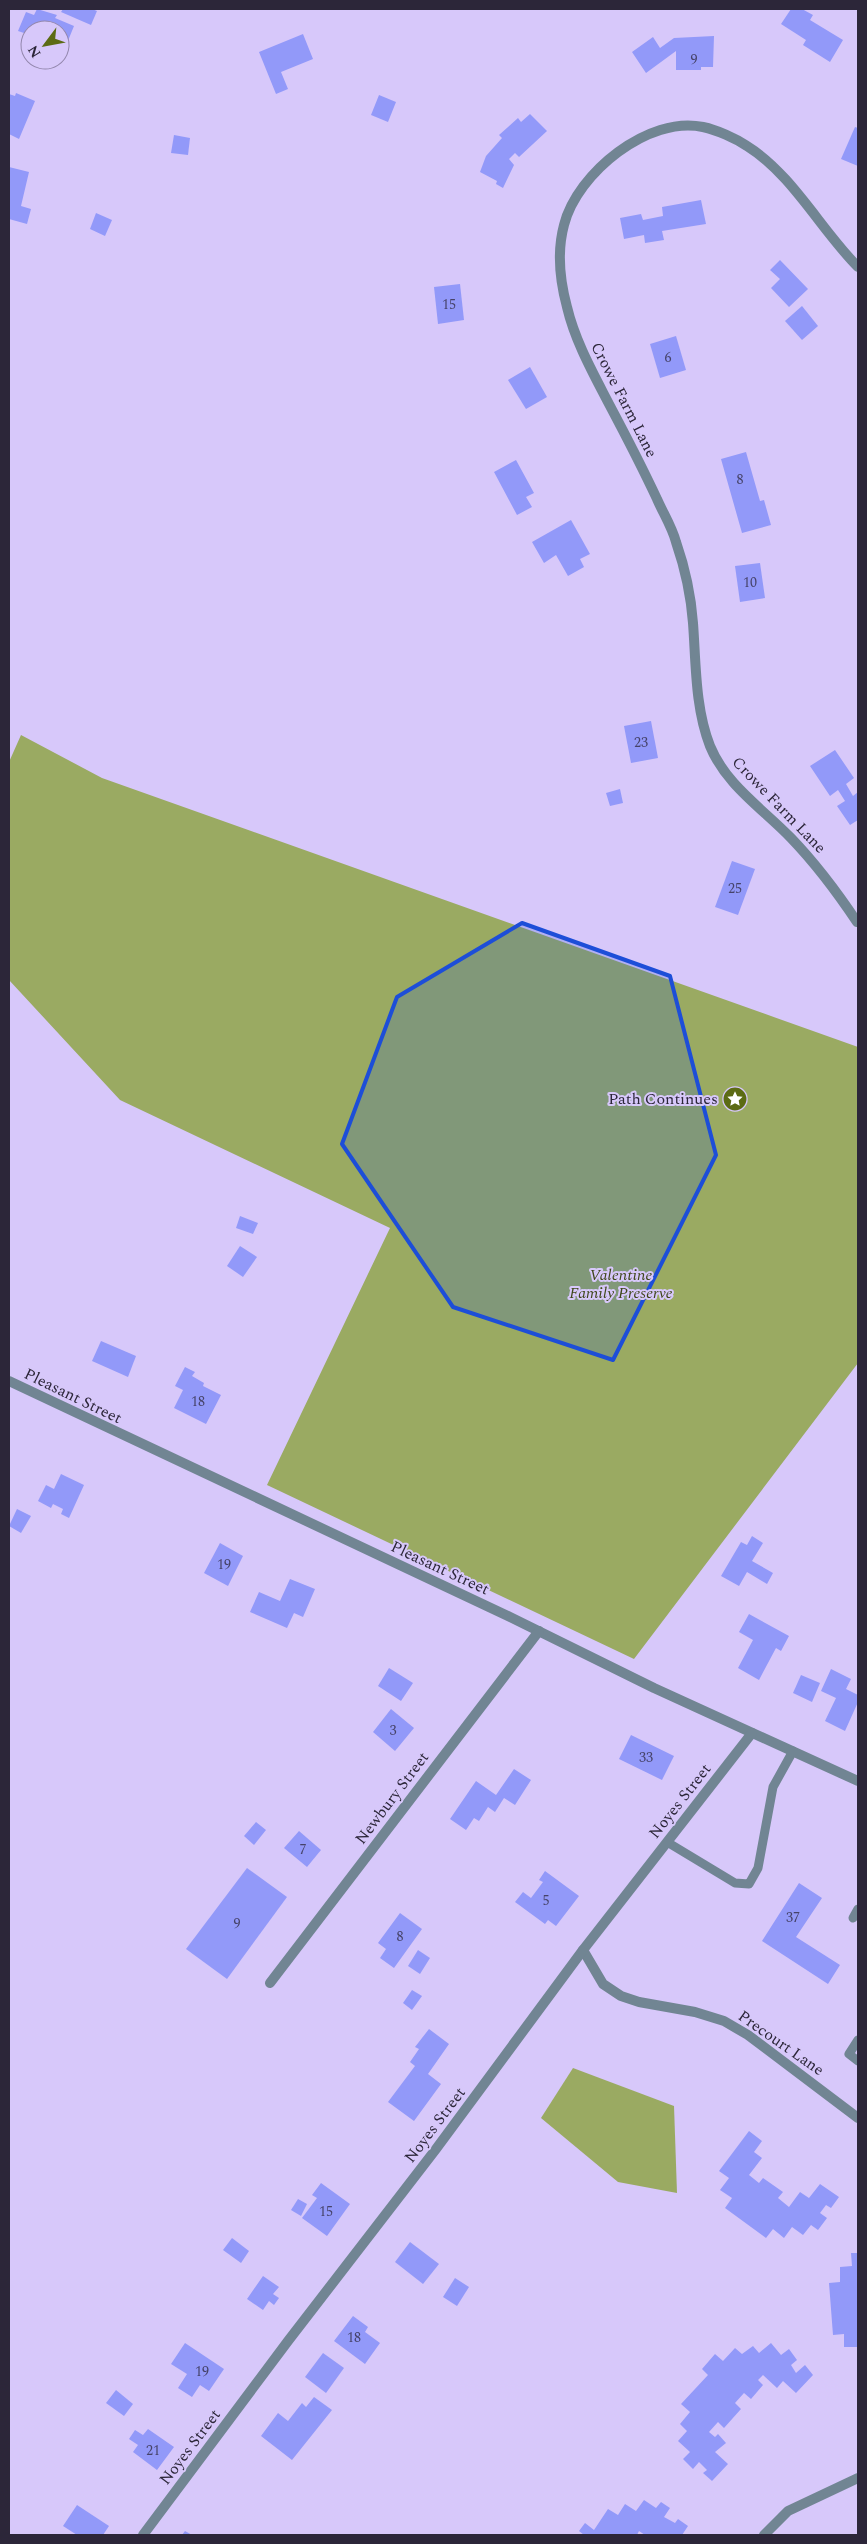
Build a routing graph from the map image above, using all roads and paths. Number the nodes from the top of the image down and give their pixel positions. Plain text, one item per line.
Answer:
1 (858, 267) edge
2 (857, 922) dead end
3 (9, 1381) edge
4 (539, 1631) junction
5 (752, 1733) junction
6 (793, 1751) junction
7 (858, 1781) edge
8 (668, 1842) junction
9 (858, 1909) edge
10 (853, 1918) dead end
11 (583, 1950) junction
12 (270, 1983) dead end
13 (858, 2040) edge
14 (858, 2061) edge
15 (858, 2118) edge
16 (858, 2478) edge
17 (143, 2535) edge
18 (764, 2535) edge

1 - 2 street, Crowe Farm Lane
3 - 4 street, Pleasant Street
4 - 5 street, Pleasant Street
4 - 12 street, Newbury Street
5 - 6 street, Pleasant Street
5 - 8 street, Noyes Street
6 - 7 street, Pleasant Street
6 - 8 lane
8 - 11 street, Noyes Street
9 - 10 lane
11 - 15 street, Precourt Lane
11 - 17 street, Noyes Street
13 - 14 lane
16 - 18 street

